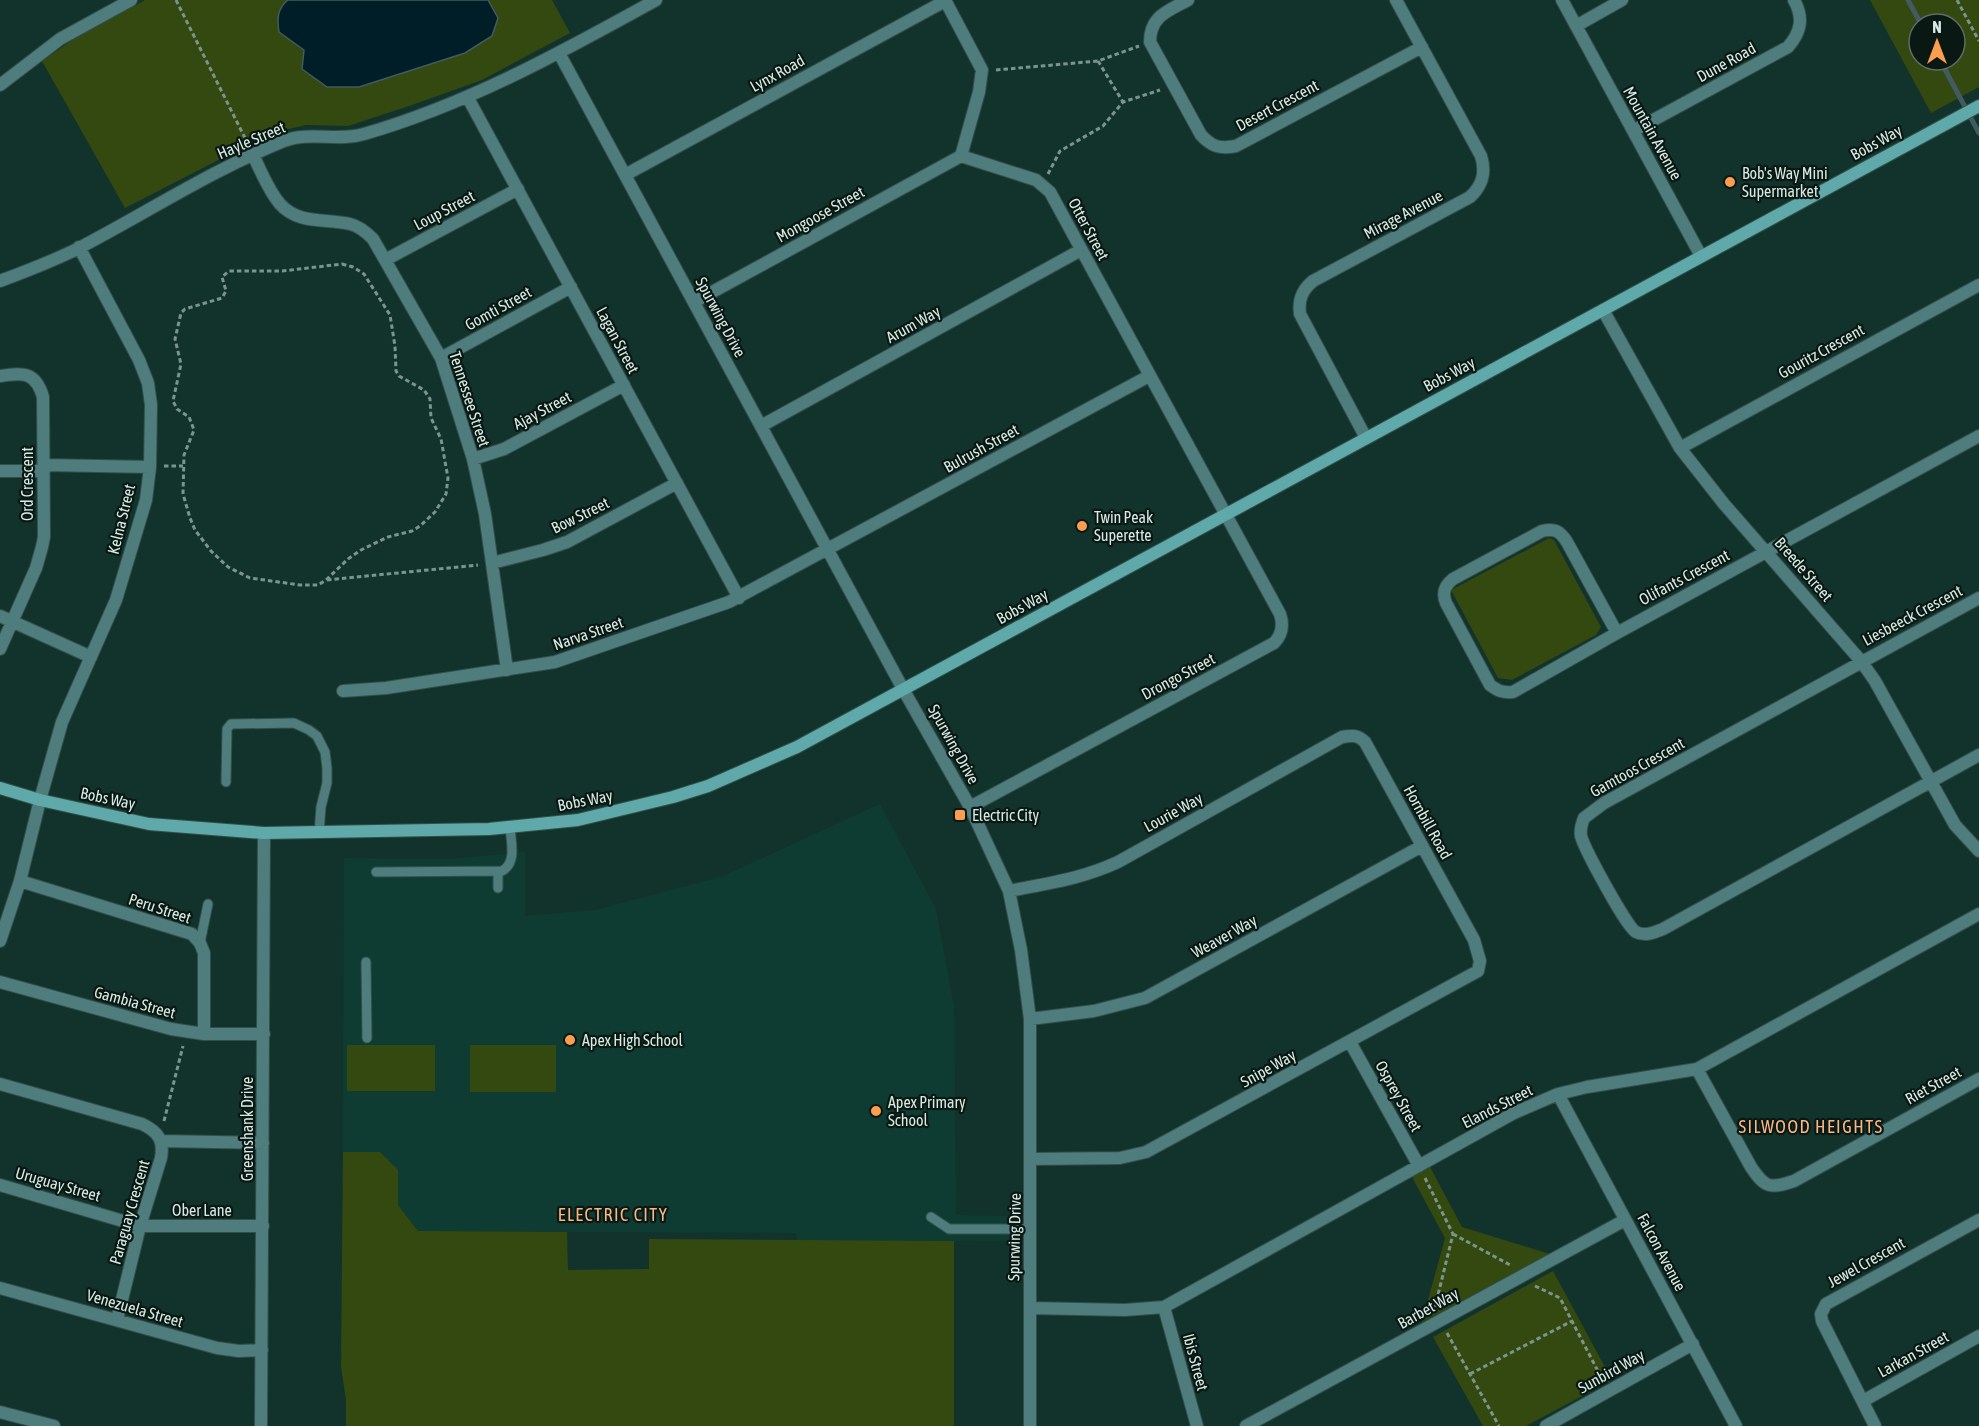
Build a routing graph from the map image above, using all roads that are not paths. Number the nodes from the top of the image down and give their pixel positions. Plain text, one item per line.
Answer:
1 (131, 0) edge
2 (656, 0) edge
3 (945, 0) edge
4 (1188, 0) edge
5 (1396, 0) edge
6 (1562, 0) edge
7 (1622, 0) edge
8 (1794, 0) edge
9 (109, 5) edge
10 (1576, 26) junction
11 (1422, 47) junction
12 (560, 53) junction
13 (0, 85) edge
14 (468, 98) junction
15 (1979, 106) edge
16 (1633, 131) junction
17 (253, 155) junction
18 (962, 156) junction
19 (625, 175) junction
20 (518, 189) junction
21 (80, 247) junction
22 (1081, 250) junction
23 (1701, 256) junction
24 (387, 259) junction
25 (0, 281) edge
26 (1979, 285) edge
27 (571, 287) junction
28 (694, 302) junction
29 (1603, 310) junction
30 (441, 358) junction
31 (0, 376) edge
32 (1149, 376) junction
33 (624, 385) junction
34 (761, 426) junction
35 (1979, 436) edge
36 (1366, 438) junction
37 (1680, 448) junction
38 (473, 459) junction
39 (150, 467) junction
40 (44, 468) junction
41 (0, 471) edge
42 (677, 483) junction
43 (1225, 514) junction
44 (828, 550) junction
45 (1767, 552) junction
46 (492, 563) junction
47 (740, 598) junction
48 (1979, 598) edge
49 (0, 616) edge
50 (12, 621) junction
51 (1617, 633) junction
52 (0, 649) edge
53 (91, 657) junction
54 (1861, 661) junction
55 (507, 670) junction
56 (903, 689) junction
57 (343, 691) dead end
58 (1342, 737) joint
59 (1979, 755) edge
60 (226, 782) dead end
61 (1931, 782) junction
62 (0, 788) edge
63 (40, 800) junction
64 (970, 807) junction
65 (510, 827) junction
66 (319, 832) junction
67 (264, 833) junction
68 (1422, 846) junction
69 (1979, 851) edge
70 (376, 872) dead end
71 (498, 872) junction
72 (20, 881) junction
73 (498, 888) dead end
74 (1009, 891) junction
75 (208, 903) dead end
76 (1979, 914) edge
77 (1474, 940) joint
78 (0, 941) edge
79 (200, 943) junction
80 (366, 962) dead end
81 (0, 982) edge
82 (1030, 1019) junction
83 (204, 1034) junction
84 (264, 1034) junction
85 (367, 1038) dead end
86 (1350, 1042) junction
87 (1697, 1069) junction
88 (1979, 1079) edge
89 (0, 1084) edge
90 (1558, 1094) junction
91 (160, 1139) junction
92 (263, 1143) junction
93 (1031, 1159) junction
94 (1419, 1166) junction
95 (0, 1185) edge
96 (931, 1217) dead end
97 (1625, 1220) junction
98 (1979, 1220) edge
99 (140, 1226) junction
100 (263, 1226) junction
101 (1031, 1229) junction
102 (0, 1288) edge
103 (1164, 1307) junction
104 (1030, 1308) junction
105 (117, 1320) junction
106 (1979, 1336) edge
107 (1693, 1344) junction
108 (262, 1350) junction
109 (1863, 1401) junction
110 (0, 1412) edge
111 (1554, 1424) edge
112 (54, 1426) edge
113 (261, 1426) edge
114 (1030, 1426) edge
115 (1197, 1426) edge
116 (1246, 1426) edge
117 (1736, 1426) edge
118 (1875, 1426) edge

1 - 9 street
2 - 12 street, Hayle Street
3 - 18 street
3 - 19 street, Lynx Road
4 - 11 street, Desert Crescent
5 - 11 street, Mirage Avenue
6 - 10 street, Mountain Avenue
7 - 10 street
8 - 16 street, Dune Road
9 - 13 street
10 - 16 street, Mountain Avenue
11 - 36 street, Mirage Avenue
12 - 14 street, Hayle Street
12 - 19 street, Spurwing Drive
14 - 17 street, Hayle Street
14 - 20 street, Lagan Street
15 - 23 street, Bobs Way
16 - 23 street, Mountain Avenue
17 - 21 street, Hayle Street
17 - 24 street, Tennessee Street
18 - 22 street, Otter Street
18 - 28 street, Mongoose Street
19 - 28 street, Spurwing Drive
20 - 24 street, Loup Street
20 - 27 street, Lagan Street
21 - 25 street, Hayle Street
21 - 39 street, Kelna Street
22 - 32 street, Otter Street
22 - 34 street, Arum Way
23 - 29 street, Bobs Way
24 - 30 street, Tennessee Street
26 - 37 street, Gouritz Crescent
27 - 30 street, Gomti Street
27 - 33 street, Lagan Street
28 - 34 street, Spurwing Drive
29 - 36 street, Bobs Way
29 - 37 street, Breede Street
30 - 38 street, Tennessee Street
31 - 40 street, Ord Crescent
32 - 43 street, Otter Street
32 - 44 street, Bulrush Street
33 - 38 street, Ajay Street
33 - 42 street, Lagan Street
34 - 44 street, Spurwing Drive
35 - 45 street
36 - 43 street, Bobs Way
37 - 45 street, Breede Street
38 - 46 street, Tennessee Street
39 - 40 street
39 - 53 street, Kelna Street
40 - 41 street
40 - 50 street, Ord Crescent
42 - 46 street, Bow Street
42 - 47 street, Lagan Street
43 - 56 street, Bobs Way
43 - 64 street, Drongo Street
44 - 47 street, Narva Street
44 - 56 street, Spurwing Drive
45 - 51 street, Olifants Crescent
45 - 54 street, Breede Street
46 - 55 street, Tennessee Street
47 - 55 street, Narva Street
48 - 54 street, Liesbeeck Crescent
49 - 50 street
50 - 52 street, Ord Crescent
50 - 53 street
51 - 51 street, Olifants Crescent
53 - 63 street, Kelna Street
54 - 61 street, Breede Street
54 - 61 street, Gamtoos Crescent
55 - 57 street, Narva Street
56 - 64 street, Spurwing Drive
56 - 65 street, Bobs Way
58 - 68 street, Hornbill Road
58 - 74 street, Lourie Way
59 - 61 street
60 - 66 lane
61 - 69 street, Breede Street
62 - 63 street, Bobs Way
63 - 67 street, Bobs Way
63 - 72 street
64 - 74 street, Spurwing Drive
65 - 66 street, Bobs Way
65 - 71 lane
66 - 67 street, Bobs Way
67 - 84 street, Greenshank Drive
68 - 77 street, Hornbill Road
68 - 82 street, Weaver Way
70 - 71 lane
71 - 73 lane
72 - 78 street
72 - 79 street, Peru Street
74 - 82 street, Spurwing Drive
75 - 79 lane
76 - 87 street, Elands Street
77 - 86 street, Snipe Way
79 - 83 street, Peru Street
80 - 85 lane
81 - 83 street, Gambia Street
82 - 93 street, Spurwing Drive
83 - 84 street, Gambia Street
84 - 92 street, Greenshank Drive
86 - 93 street, Snipe Way
86 - 94 street, Osprey Street
87 - 88 street, Riet Street
87 - 90 street, Elands Street
89 - 91 street
90 - 94 street, Elands Street
90 - 97 street, Falcon Avenue
91 - 92 street
91 - 99 street, Paraguay Crescent
92 - 100 street, Greenshank Drive
93 - 101 street, Spurwing Drive
94 - 103 street, Elands Street
95 - 99 street, Uruguay Street
96 - 101 lane
97 - 107 street, Falcon Avenue
97 - 116 street, Barbet Way
98 - 109 street, Jewel Crescent
99 - 100 street, Ober Lane
99 - 105 street, Paraguay Crescent
100 - 108 street, Greenshank Drive
101 - 104 street, Spurwing Drive
102 - 105 street, Venezuela Street
103 - 104 street, Elands Street
103 - 115 street, Ibis Street
104 - 114 street, Spurwing Drive
105 - 108 street, Venezuela Street
106 - 109 street, Larkan Street
107 - 111 street, Sunbird Way
107 - 117 street, Falcon Avenue
108 - 113 street, Greenshank Drive
109 - 118 street, Jewel Crescent
110 - 112 street

